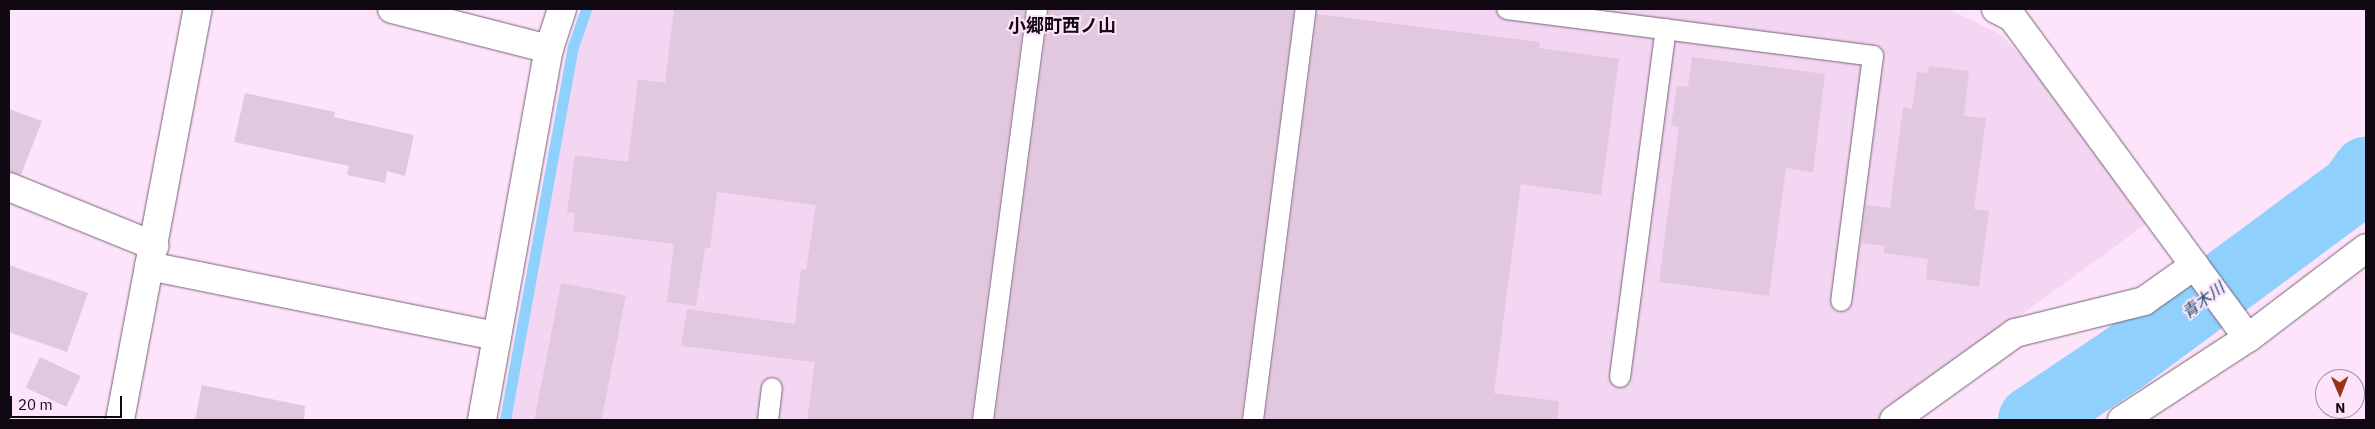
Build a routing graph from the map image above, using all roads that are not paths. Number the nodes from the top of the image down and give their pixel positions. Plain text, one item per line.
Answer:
1 (198, 9) edge
2 (392, 9) edge
3 (562, 9) edge
4 (1037, 9) edge
5 (1306, 9) edge
6 (1508, 9) edge
7 (2009, 11) edge
8 (1666, 29) junction
9 (549, 48) junction
10 (9, 187) edge
11 (2366, 248) edge
12 (151, 256) junction
13 (2198, 270) junction
14 (1840, 301) dead end
15 (2240, 327) junction
16 (497, 336) junction
17 (1620, 378) dead end
18 (772, 388) dead end
19 (2128, 419) edge
20 (120, 420) edge
21 (482, 420) edge
22 (768, 420) edge
23 (983, 420) edge
24 (1253, 420) edge
25 (1894, 420) edge

1 - 12 street
2 - 9 street
3 - 9 street
4 - 23 lane
5 - 24 lane
6 - 8 lane
7 - 13 street
8 - 14 lane
8 - 17 lane
9 - 16 street
10 - 12 street
11 - 15 street
12 - 16 street
12 - 20 street
13 - 15 street
13 - 25 street
15 - 19 street
16 - 21 street
18 - 22 lane

